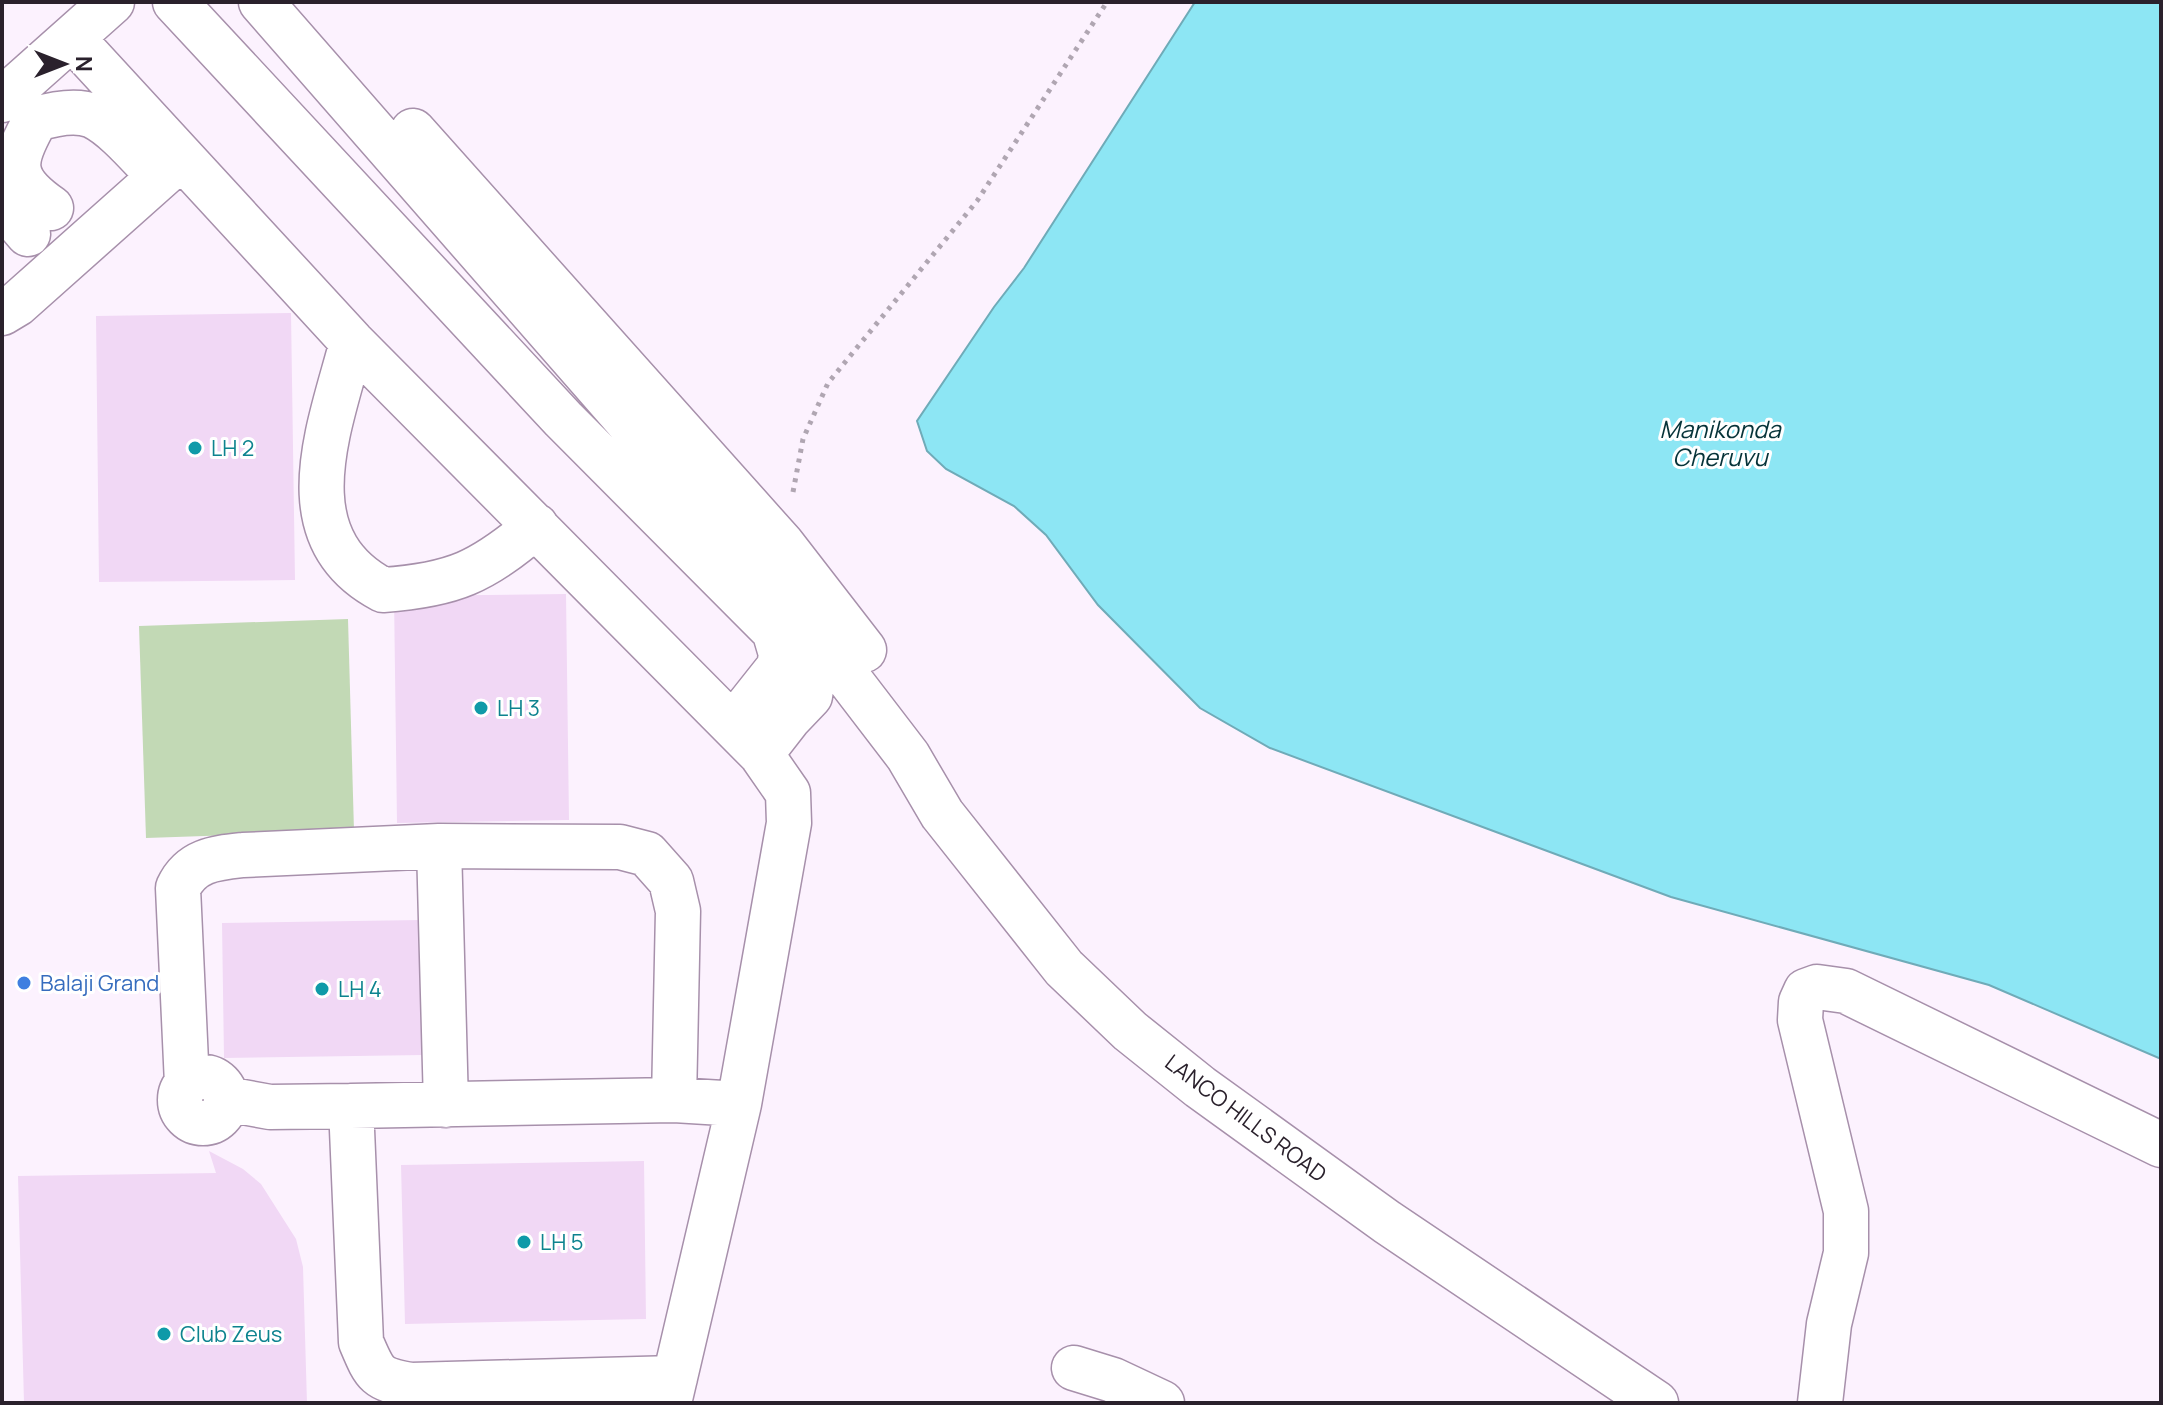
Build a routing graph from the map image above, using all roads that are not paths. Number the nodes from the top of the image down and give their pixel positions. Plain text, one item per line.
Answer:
1 (112, 2) edge
2 (175, 2) edge
3 (261, 2) edge
4 (298, 2) edge
5 (72, 38) junction
6 (2, 100) edge
7 (171, 167) junction
8 (27, 216) edge
9 (2, 313) edge
10 (352, 342) junction
11 (608, 375) junction
12 (563, 419) junction
13 (536, 526) junction
14 (774, 630) junction
15 (805, 662) junction
16 (850, 707) dead end
17 (747, 740) junction
18 (908, 756) junction
19 (439, 846) junction
20 (674, 1100) junction
21 (739, 1104) junction
22 (446, 1105) junction
23 (351, 1106) junction
24 (2161, 1145) edge
25 (1074, 1368) dead end
26 (672, 1391) edge
27 (1162, 1403) edge
28 (1656, 1403) edge
29 (1820, 1403) edge

1 - 5 street
2 - 12 street
3 - 11 street
4 - 11 street
5 - 6 street
5 - 7 street
7 - 8 street
7 - 9 street
7 - 10 street
10 - 13 street
10 - 13 street
11 - 12 street
11 - 18 street
11 - 18 street
12 - 14 street
13 - 17 street
14 - 15 street
14 - 17 street
15 - 16 street
15 - 17 street
17 - 21 street
18 - 28 street, LANCO HILLS ROAD
19 - 20 street
19 - 22 street
19 - 23 street
20 - 21 street
20 - 22 street
21 - 26 street
22 - 23 street
23 - 26 street
24 - 29 street
25 - 27 street

